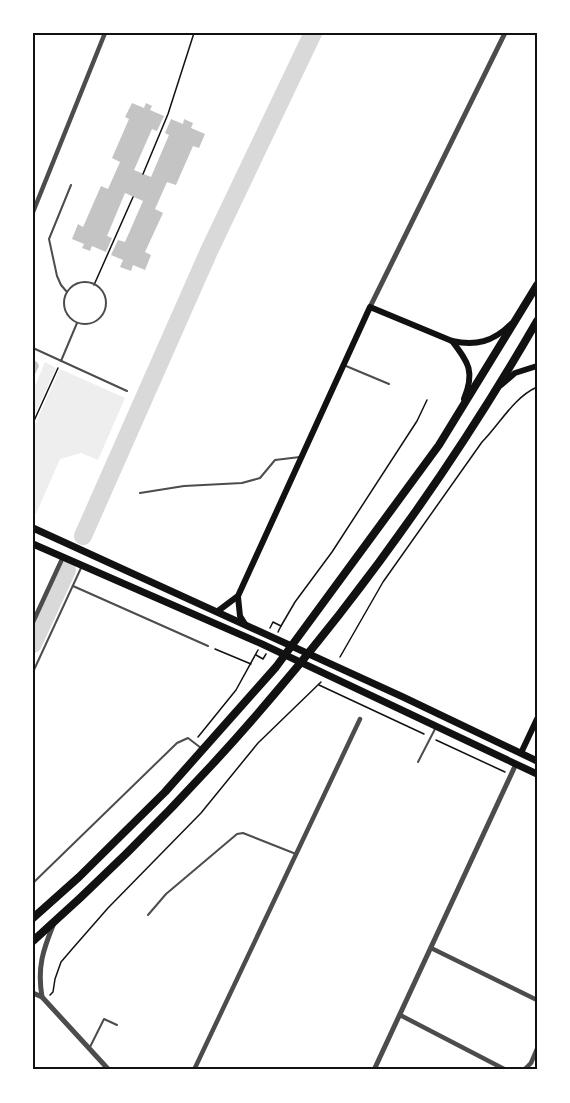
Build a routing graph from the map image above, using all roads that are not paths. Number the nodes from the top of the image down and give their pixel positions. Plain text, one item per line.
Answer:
1 (105, 33) edge
2 (505, 33) edge
3 (71, 185) dead end
4 (35, 201) edge
5 (33, 212) edge
6 (537, 285) edge
7 (67, 292) junction
8 (370, 307) junction
9 (519, 315) junction
10 (537, 321) edge
11 (77, 322) junction
12 (452, 341) junction
13 (33, 348) edge
14 (61, 361) junction
15 (343, 365) junction
16 (537, 366) edge
17 (389, 384) dead end
18 (500, 385) junction
19 (127, 391) dead end
20 (454, 423) junction
21 (303, 457) junction
22 (140, 493) dead end
23 (33, 528) edge
24 (33, 544) edge
25 (63, 557) junction
26 (82, 566) junction
27 (73, 586) junction
28 (238, 596) junction
29 (218, 612) junction
30 (33, 622) edge
31 (245, 624) junction
32 (208, 646) road end
33 (33, 672) edge
34 (360, 719) dead end
35 (537, 719) edge
36 (436, 726) junction
37 (204, 750) junction
38 (521, 753) junction
39 (537, 761) edge
40 (418, 762) dead end
41 (516, 764) junction
42 (537, 774) edge
43 (296, 854) junction
44 (33, 883) edge
45 (148, 915) dead end
46 (33, 918) edge
47 (54, 922) junction
48 (33, 941) edge
49 (431, 948) junction
50 (33, 993) edge
51 (43, 999) junction
52 (537, 1000) edge
53 (400, 1015) junction
54 (117, 1025) dead end
55 (89, 1048) junction
56 (537, 1049) edge
57 (109, 1070) edge
58 (194, 1070) edge
59 (374, 1070) edge
60 (506, 1070) edge
61 (524, 1070) edge

1 - 4 street
2 - 8 street
3 - 7 lane
4 - 5 street
6 - 9 highway
7 - 11 lane
7 - 11 lane
8 - 12 main road
8 - 15 main road
9 - 12 main road
9 - 20 highway
10 - 18 highway
11 - 14 lane
12 - 20 main road
13 - 14 lane
14 - 19 lane
15 - 17 lane
15 - 21 main road
16 - 18 main road
18 - 47 highway
20 - 37 highway
21 - 22 lane
21 - 28 main road
23 - 29 main road
24 - 25 main road
25 - 26 main road
25 - 30 street
26 - 27 lane
26 - 36 main road
27 - 32 lane
27 - 33 lane
28 - 29 main road
28 - 31 main road
29 - 31 main road
31 - 38 main road
34 - 43 street
35 - 38 main road
36 - 40 lane
36 - 41 main road
37 - 44 lane
37 - 46 highway
38 - 39 main road
41 - 42 main road
41 - 49 street
43 - 45 lane
43 - 58 street
47 - 48 highway
47 - 51 street
49 - 52 street
49 - 53 street
50 - 51 street
51 - 55 street
53 - 59 street
53 - 60 street
54 - 55 lane
55 - 57 street
56 - 61 street

